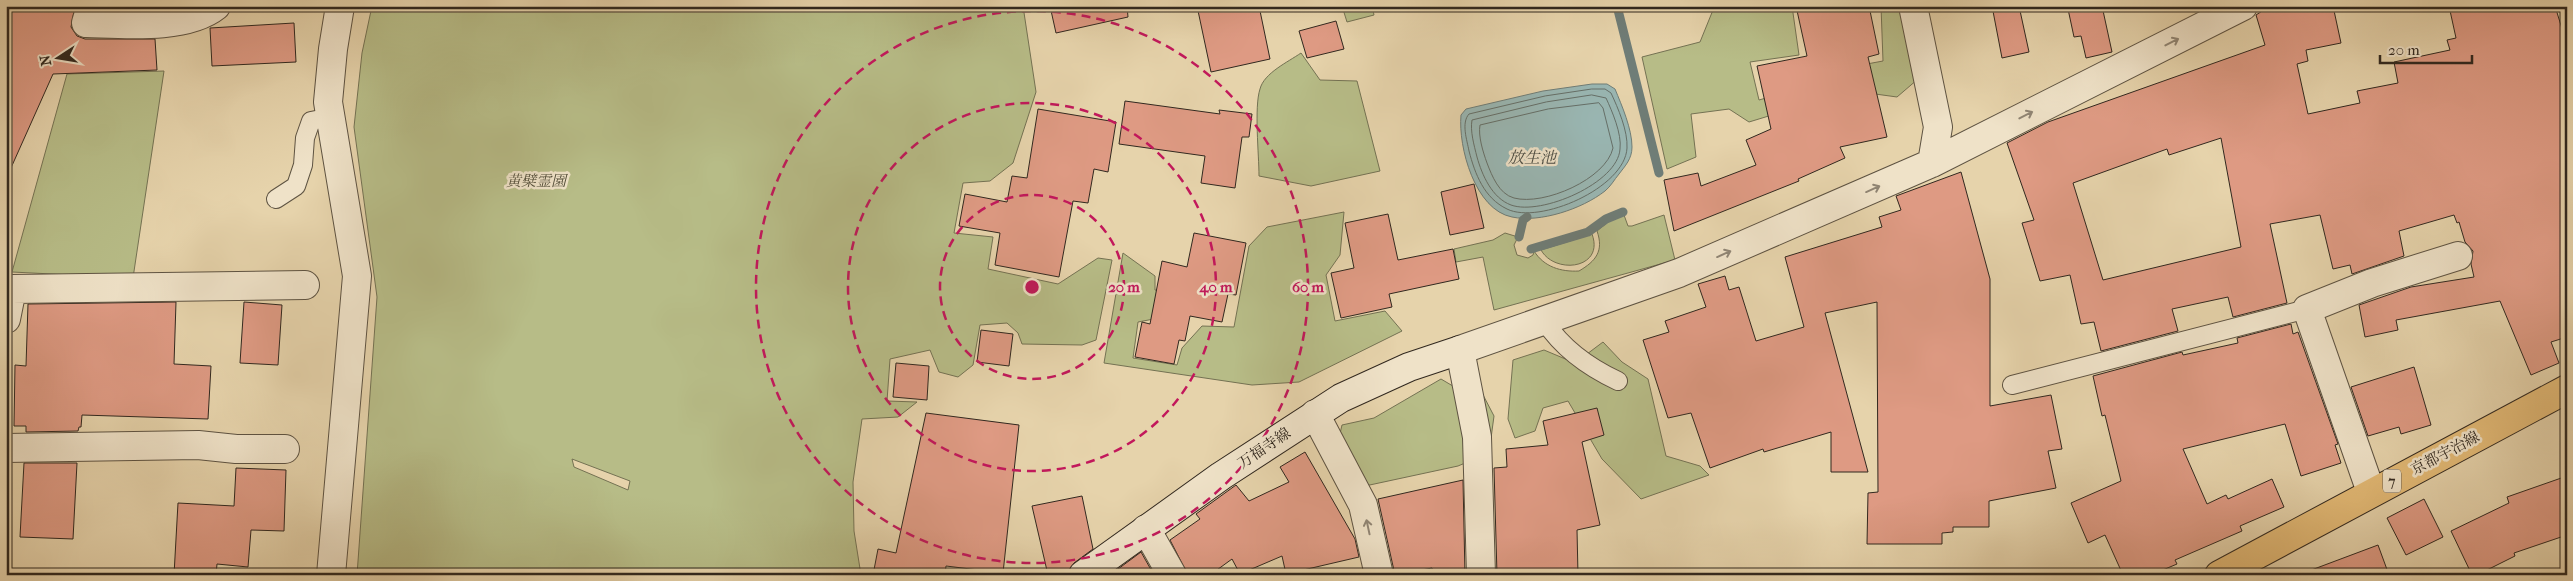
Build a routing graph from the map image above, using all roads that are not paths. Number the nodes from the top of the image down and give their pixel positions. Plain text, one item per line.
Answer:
1 (91, 6) edge
2 (216, 6) edge
3 (340, 6) edge
4 (1913, 6) edge
5 (2243, 6) edge
6 (331, 116) junction
7 (1932, 163) junction
8 (276, 199) dead end
9 (2458, 256) dead end
10 (305, 285) dead end
11 (2307, 309) junction
12 (6, 319) edge
13 (1545, 322) junction
14 (1460, 350) junction
15 (1618, 381) dead end
16 (2012, 384) dead end
17 (2567, 389) edge
18 (1315, 414) junction
19 (6, 448) edge
20 (285, 449) dead end
21 (2371, 492) junction
22 (1146, 529) junction
23 (331, 575) edge
24 (1083, 575) edge
25 (1172, 575) edge
26 (1379, 575) edge
27 (1481, 575) edge
28 (2219, 575) edge

1 - 2 street
3 - 6 street
4 - 7 street
7 -> 5 street, 万福寺線
6 - 8 lane
6 - 23 street
13 -> 7 street, 万福寺線
9 - 11 street
10 - 12 street
11 - 16 lane
11 - 21 street
13 - 14 street, 万福寺線
13 - 15 lane
14 - 18 street, 万福寺線
14 - 27 street
17 - 21 main road, 京都宇治線 / 7
18 - 22 street, 万福寺線
26 -> 18 street
19 - 20 street
21 - 28 main road, 京都宇治線 / 7
22 - 24 street, 万福寺線
22 - 25 street

